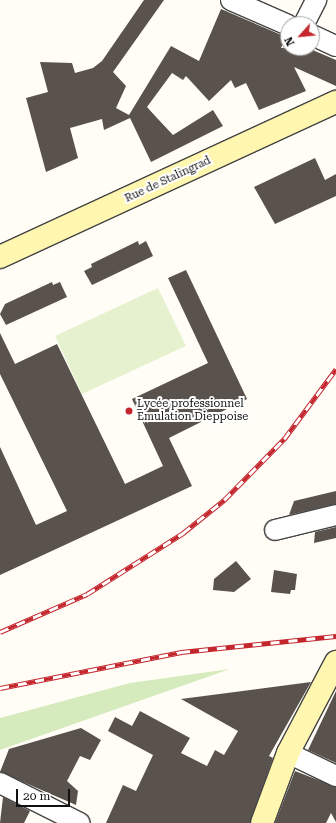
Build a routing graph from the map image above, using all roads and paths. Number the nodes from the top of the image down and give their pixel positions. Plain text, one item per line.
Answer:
1 (231, 0) edge
2 (316, 0) edge
3 (308, 16) edge
4 (280, 21) edge
5 (320, 39) edge
6 (336, 46) edge
7 (336, 102) edge
8 (0, 257) edge
9 (336, 515) edge
10 (275, 530) dead end
11 (336, 662) edge
12 (288, 753) junction
13 (336, 776) edge
14 (0, 783) edge
15 (80, 823) edge
16 (262, 823) edge

1 - 4 street
2 - 3 street
5 - 6 street
7 - 8 street, Rue de Stalingrad
9 - 10 street
11 - 12 street
12 - 13 street
12 - 16 street
14 - 15 street

